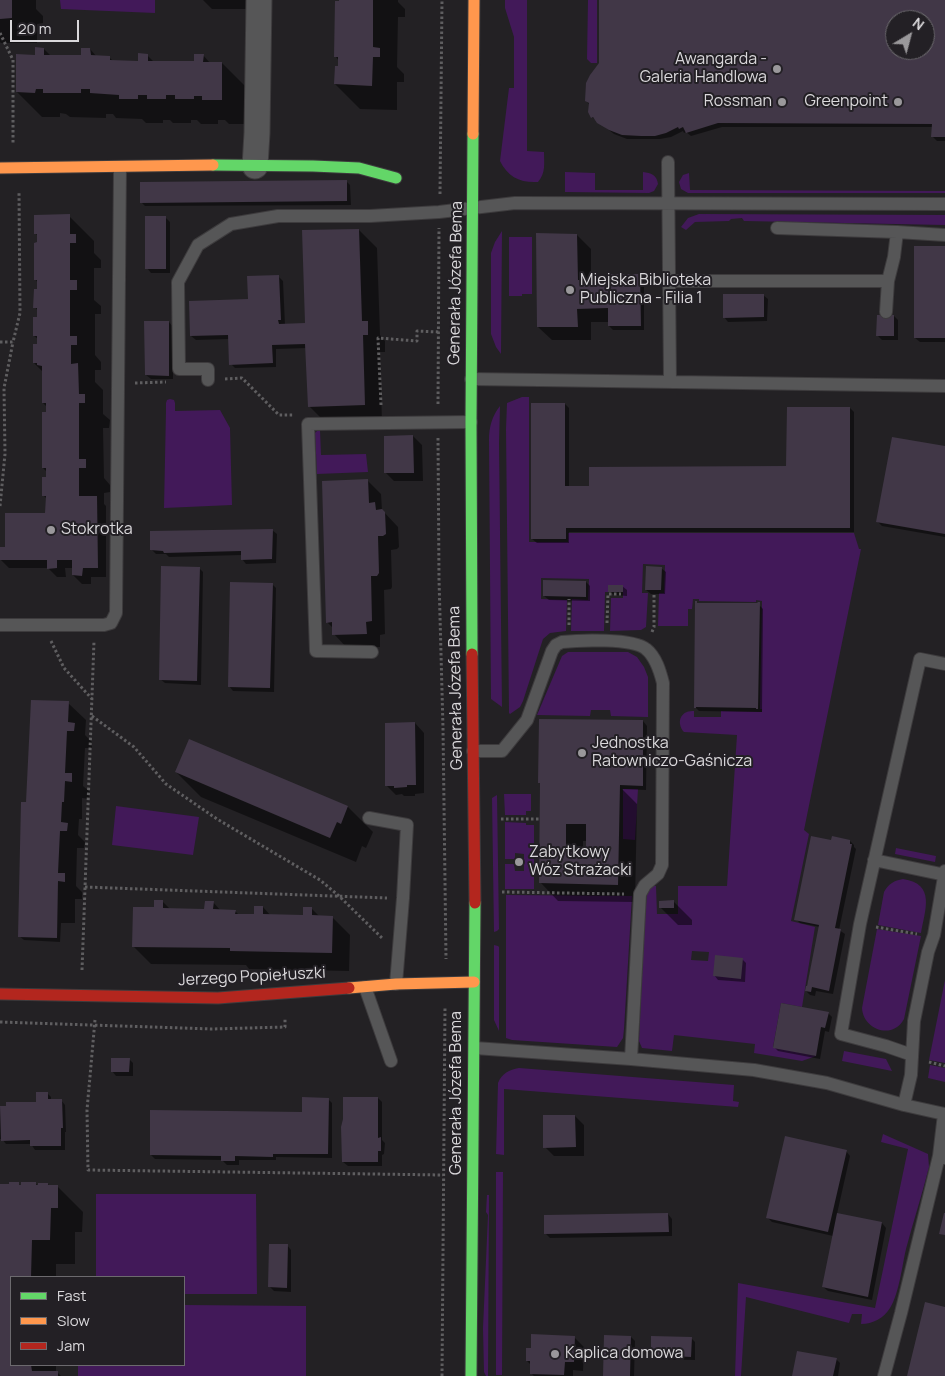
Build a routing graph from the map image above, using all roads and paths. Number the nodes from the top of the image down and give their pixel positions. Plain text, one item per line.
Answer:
1 (258, 0) edge
2 (442, 0) edge
3 (474, 0) edge
4 (0, 33) edge
5 (13, 146) dead end
6 (668, 162) dead end
7 (254, 166) junction
8 (120, 167) junction
9 (0, 168) edge
10 (396, 178) dead end
11 (19, 191) dead end
12 (669, 204) junction
13 (945, 204) edge
14 (473, 207) junction
15 (440, 212) junction
16 (777, 228) dead end
17 (897, 232) junction
18 (945, 235) edge
19 (669, 281) junction
20 (888, 281) junction
21 (886, 312) dead end
22 (439, 332) junction
23 (0, 342) edge
24 (13, 342) junction
25 (471, 379) junction
26 (208, 380) joint
27 (169, 381) dead end
28 (670, 382) junction
29 (140, 383) dead end
30 (945, 386) edge
31 (381, 414) dead end
32 (297, 415) dead end
33 (438, 422) junction
34 (471, 422) junction
35 (0, 506) edge
36 (620, 594) dead end
37 (654, 595) dead end
38 (569, 599) dead end
39 (0, 625) edge
40 (43, 625) junction
41 (95, 626) junction
42 (568, 641) junction
43 (607, 641) junction
44 (645, 649) junction
45 (372, 652) dead end
46 (945, 664) edge
47 (92, 700) junction
48 (92, 716) junction
49 (474, 752) junction
50 (368, 818) dead end
51 (501, 819) dead end
52 (540, 819) dead end
53 (874, 860) junction
54 (945, 874) edge
55 (85, 886) junction
56 (502, 892) dead end
57 (640, 894) junction
58 (339, 896) junction
59 (403, 898) junction
60 (860, 924) junction
61 (934, 935) junction
62 (398, 955) junction
63 (446, 982) junction
64 (474, 982) junction
65 (396, 984) junction
66 (365, 987) junction
67 (0, 994) edge
68 (92, 995) junction
69 (474, 1048) junction
70 (912, 1056) junction
71 (631, 1059) junction
72 (391, 1061) dead end
73 (904, 1105) junction
74 (945, 1114) edge
75 (942, 1157) edge
76 (443, 1175) junction
77 (442, 1376) edge
78 (471, 1376) edge
79 (884, 1376) edge

1 - 7 street
2 - 15 path
3 - 14 main road, Generała Józefa Bema
4 - 5 path
6 - 12 lane
7 - 8 main road
7 - 10 main road
8 - 9 main road
8 - 41 lane
11 - 24 path
12 - 13 lane
12 - 14 lane
12 - 19 lane
14 - 15 lane
14 - 25 main road, Generała Józefa Bema
15 - 22 path
15 - 26 lane
16 - 17 lane
17 - 18 lane
17 - 20 lane
19 - 20 lane
19 - 28 lane
20 - 21 lane
22 - 31 path
22 - 33 path
23 - 24 path
24 - 35 path
25 - 28 lane
25 - 34 main road, Generała Józefa Bema
26 - 32 path
27 - 29 path
28 - 30 lane
33 - 34 lane
33 - 45 lane
33 - 63 path
34 - 49 main road, Generała Józefa Bema
36 - 43 path
37 - 44 path
38 - 42 path
39 - 40 lane
40 - 41 lane
40 - 47 path
41 - 47 path
42 - 43 lane
42 - 49 lane
43 - 44 lane
44 - 57 lane
46 - 53 lane
47 - 48 path
48 - 55 path
48 - 58 path
49 - 64 main road, Generała Józefa Bema
50 - 59 lane
51 - 52 path
53 - 54 lane
53 - 60 lane
54 - 61 lane
55 - 58 path
55 - 68 path
56 - 57 path
57 - 71 lane
58 - 59 path
58 - 62 path
59 - 62 lane
60 - 61 path
60 - 70 lane
61 - 70 lane
62 - 65 lane
63 - 64 main road, Jerzego Popiełuszki
63 - 65 main road, Jerzego Popiełuszki
63 - 76 path
64 - 69 main road, Generała Józefa Bema
65 - 66 main road, Jerzego Popiełuszki
66 - 68 main road, Jerzego Popiełuszki
66 - 72 lane
67 - 68 main road, Jerzego Popiełuszki
68 - 76 path
69 - 71 lane
69 - 78 main road, Generała Józefa Bema
70 - 73 lane
71 - 73 lane
73 - 74 lane
74 - 75 lane
75 - 79 lane
76 - 77 path

